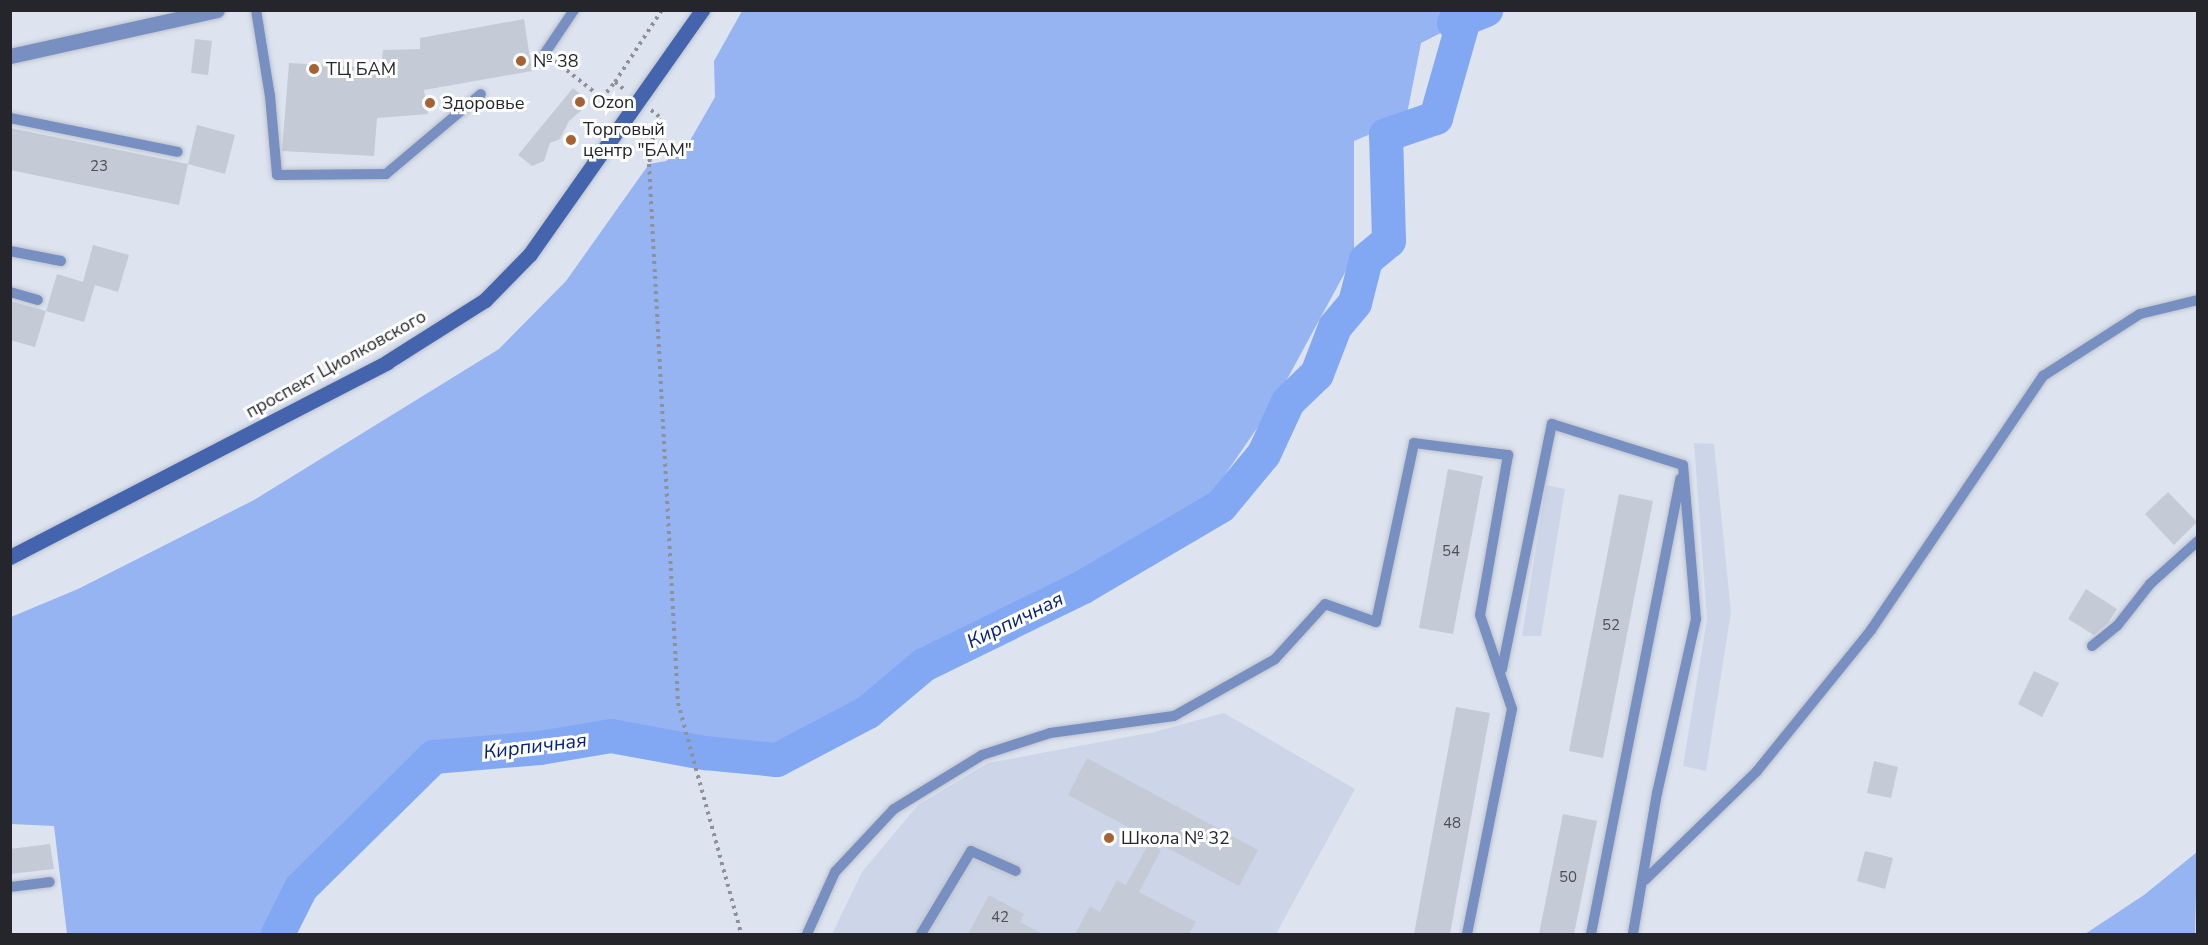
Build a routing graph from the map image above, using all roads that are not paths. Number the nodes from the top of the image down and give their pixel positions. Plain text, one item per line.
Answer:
1 (217, 10) edge
2 (256, 10) edge
3 (574, 10) edge
4 (702, 10) edge
5 (545, 53) road end
6 (10, 56) edge
7 (481, 94) dead end
8 (10, 118) edge
9 (178, 152) dead end
10 (10, 251) edge
11 (61, 261) dead end
12 (10, 292) edge
13 (2198, 293) edge
14 (38, 300) dead end
15 (2192, 301) edge
16 (1683, 465) junction
17 (2198, 541) edge
18 (10, 557) edge
19 (2092, 646) dead end
20 (1502, 670) junction
21 (1016, 871) dead end
22 (1645, 880) junction
23 (50, 882) dead end
24 (10, 887) edge
25 (807, 934) edge
26 (921, 934) edge
27 (1467, 934) edge
28 (1591, 934) edge
29 (1633, 934) edge

1 - 6 street
2 - 7 lane
3 - 5 lane
4 - 18 main road, проспект Циолковского
8 - 9 lane
10 - 11 lane
12 - 14 lane
13 - 15 lane
15 - 22 lane
16 - 20 lane
16 - 22 lane
16 - 28 lane
17 - 19 lane
20 - 25 lane
20 - 27 lane
21 - 26 lane
22 - 29 lane
23 - 24 lane

